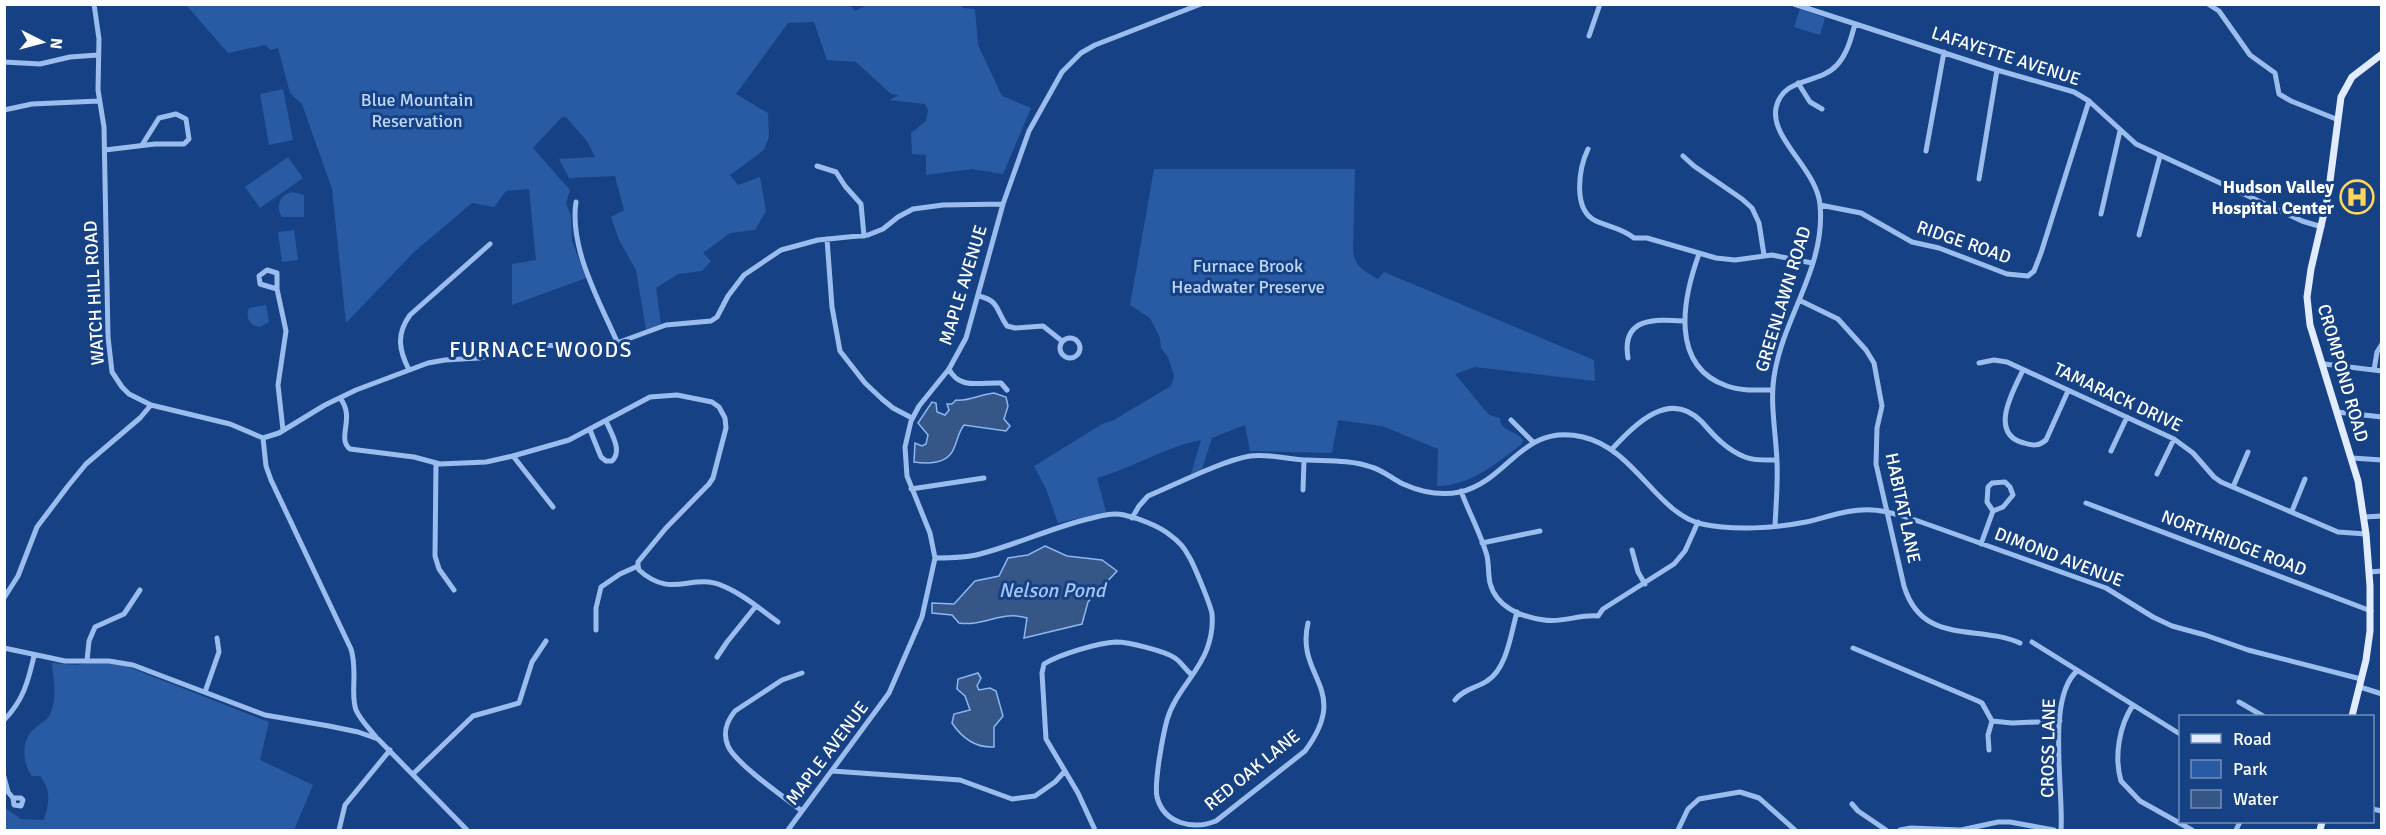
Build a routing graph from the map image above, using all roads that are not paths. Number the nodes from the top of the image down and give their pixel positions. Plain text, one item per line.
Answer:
1 (94, 4) edge
2 (1201, 4) edge
3 (1600, 4) edge
4 (1794, 4) edge
5 (2208, 4) edge
6 (1856, 24) junction
7 (1589, 36) dead end
8 (1944, 52) junction
9 (2382, 54) edge
10 (98, 55) junction
11 (4, 62) edge
12 (1997, 70) junction
13 (1798, 83) junction
14 (99, 101) junction
15 (2089, 101) junction
16 (1822, 109) dead end
17 (4, 110) edge
18 (2336, 119) junction
19 (2120, 131) junction
20 (142, 145) junction
21 (1588, 149) dead end
22 (105, 150) junction
23 (1926, 151) dead end
24 (1683, 156) dead end
25 (2160, 156) junction
26 (817, 166) dead end
27 (1979, 179) dead end
28 (576, 202) dead end
29 (1003, 204) junction
30 (1820, 205) junction
31 (2101, 214) dead end
32 (2322, 227) junction
33 (2139, 235) dead end
34 (864, 236) junction
35 (827, 239) junction
36 (490, 244) dead end
37 (1699, 254) junction
38 (1764, 255) junction
39 (1812, 263) junction
40 (277, 289) dead end
41 (979, 296) junction
42 (1801, 300) junction
43 (1684, 321) junction
44 (1062, 341) dead end
45 (618, 344) junction
46 (2382, 344) edge
47 (1628, 358) dead end
48 (1979, 363) dead end
49 (2324, 364) junction
50 (949, 369) junction
51 (409, 370) junction
52 (2023, 370) junction
53 (2374, 370) junction
54 (2382, 371) edge
55 (1007, 390) dead end
56 (1772, 390) junction
57 (2068, 391) junction
58 (340, 398) junction
59 (151, 405) junction
60 (2337, 412) junction
61 (2127, 417) junction
62 (2382, 417) edge
63 (912, 418) junction
64 (1511, 420) dead end
65 (606, 421) junction
66 (590, 429) junction
67 (283, 430) junction
68 (263, 438) junction
69 (2174, 439) junction
70 (1533, 442) junction
71 (1612, 449) junction
72 (2111, 451) dead end
73 (2248, 452) dead end
74 (513, 456) junction
75 (2352, 458) junction
76 (1304, 460) junction
77 (1777, 460) junction
78 (2382, 460) edge
79 (436, 463) junction
80 (2157, 474) dead end
81 (984, 478) dead end
82 (2305, 479) dead end
83 (2233, 487) junction
84 (911, 489) junction
85 (1303, 490) dead end
86 (1461, 491) junction
87 (2086, 503) dead end
88 (553, 507) dead end
89 (1993, 511) junction
90 (2292, 511) junction
91 (1887, 513) junction
92 (2382, 516) edge
93 (2364, 517) junction
94 (1131, 518) junction
95 (1698, 522) junction
96 (1775, 526) junction
97 (1540, 531) dead end
98 (2366, 534) junction
99 (1482, 543) junction
100 (1981, 544) junction
101 (1632, 550) dead end
102 (935, 558) junction
103 (638, 566) junction
104 (2382, 570) edge
105 (2369, 572) junction
106 (1645, 584) junction
107 (140, 590) dead end
108 (454, 590) dead end
109 (4, 598) edge
110 (756, 606) junction
111 (2371, 611) junction
112 (1517, 612) junction
113 (778, 622) dead end
114 (1308, 623) dead end
115 (596, 630) dead end
116 (217, 638) dead end
117 (546, 641) dead end
118 (2032, 642) dead end
119 (2020, 643) dead end
120 (4, 648) edge
121 (1854, 648) dead end
122 (34, 656) junction
123 (717, 657) dead end
124 (87, 661) junction
125 (2077, 671) junction
126 (802, 673) dead end
127 (1191, 674) junction
128 (2360, 683) junction
129 (205, 692) junction
130 (2382, 694) edge
131 (1455, 700) dead end
132 (2239, 702) dead end
133 (2133, 705) junction
134 (2260, 715) edge
135 (2352, 715) edge
136 (4, 720) edge
137 (1992, 721) junction
138 (2060, 721) junction
139 (2179, 733) edge
140 (378, 739) junction
141 (390, 750) junction
142 (1989, 750) dead end
143 (832, 771) junction
144 (1065, 771) junction
145 (413, 774) junction
146 (4, 777) edge
147 (13, 798) dead end
148 (1852, 804) dead end
149 (802, 811) junction
150 (1968, 830) edge
151 (339, 831) edge
152 (467, 831) edge
153 (788, 831) edge
154 (1095, 831) edge
155 (1678, 831) edge
156 (1795, 831) edge
157 (1886, 831) edge
158 (1900, 831) edge
159 (2054, 831) edge
160 (2061, 831) edge
161 (2192, 831) edge

1 - 10 street, WATCH HILL ROAD
2 - 29 street, MAPLE AVENUE
3 - 7 street
4 - 6 street, LAFAYETTE AVENUE
5 - 18 street
6 - 8 street, LAFAYETTE AVENUE
6 - 13 street, GREENLAWN ROAD
8 - 12 street, LAFAYETTE AVENUE
8 - 23 street
9 - 18 main road, CROMPOND ROAD
10 - 11 street
10 - 14 street, WATCH HILL ROAD
12 - 15 street, LAFAYETTE AVENUE
12 - 27 street
13 - 16 street
13 - 30 street, GREENLAWN ROAD
14 - 17 street
14 - 22 street, WATCH HILL ROAD
15 - 19 street, LAFAYETTE AVENUE
15 - 30 street, RIDGE ROAD
18 - 32 main road, CROMPOND ROAD
19 - 25 street, LAFAYETTE AVENUE
19 - 31 street
20 - 20 street
20 - 22 street
21 - 37 street
22 - 59 street, WATCH HILL ROAD
24 - 38 street
25 - 32 street, LAFAYETTE AVENUE
25 - 33 street
26 - 34 street
28 - 45 street
29 - 34 street
29 - 41 street, MAPLE AVENUE
30 - 39 street, GREENLAWN ROAD
32 - 49 main road, CROMPOND ROAD
34 - 35 street
35 - 45 street
35 - 63 street
36 - 51 street
37 - 38 street
37 - 43 street
38 - 39 street
39 - 42 street, GREENLAWN ROAD
40 - 67 street
41 - 44 street
41 - 50 street, MAPLE AVENUE
42 - 56 street, GREENLAWN ROAD
42 - 91 street, HABITAT LANE
43 - 47 street
43 - 56 street
45 - 51 street
46 - 53 street
48 - 52 street, TAMARACK DRIVE
49 - 53 street
49 - 60 main road, CROMPOND ROAD
50 - 55 street
50 - 63 street, MAPLE AVENUE
51 - 58 street
52 - 57 street, TAMARACK DRIVE
52 - 57 street
53 - 54 street
56 - 77 street, GREENLAWN ROAD
57 - 61 street, TAMARACK DRIVE
58 - 67 street
58 - 79 street
59 - 68 street, WATCH HILL ROAD
59 - 109 street
60 - 62 street
60 - 75 main road, CROMPOND ROAD
61 - 69 street, TAMARACK DRIVE
61 - 72 street
63 - 84 street, MAPLE AVENUE
64 - 70 street
65 - 66 street
65 - 66 street
65 - 103 street
66 - 74 street
67 - 68 street
68 - 140 street
69 - 80 street
69 - 83 street, TAMARACK DRIVE
70 - 71 street
70 - 86 street
71 - 77 street
71 - 95 street
73 - 83 street
74 - 79 street
74 - 88 street
75 - 78 street
75 - 93 main road, CROMPOND ROAD
76 - 85 street
76 - 86 street
76 - 94 street
77 - 96 street, GREENLAWN ROAD
79 - 108 street
81 - 84 street
82 - 90 street
83 - 90 street, TAMARACK DRIVE
84 - 102 street, MAPLE AVENUE
86 - 99 street
87 - 111 street, NORTHRIDGE ROAD
89 - 89 street
89 - 100 street
90 - 98 street, TAMARACK DRIVE
91 - 96 street, DIMOND AVENUE
91 - 100 street, DIMOND AVENUE
91 - 119 street, HABITAT LANE
92 - 93 street
93 - 98 main road, CROMPOND ROAD
94 - 102 street, RED OAK LANE
94 - 127 street, RED OAK LANE
95 - 96 street, DIMOND AVENUE
95 - 106 street
97 - 99 street
98 - 105 main road, CROMPOND ROAD
99 - 112 street
100 - 128 street, DIMOND AVENUE
101 - 106 street
102 - 143 street, MAPLE AVENUE
103 - 110 street
103 - 115 street
104 - 105 street
105 - 111 main road, CROMPOND ROAD
106 - 112 street
107 - 124 street
110 - 113 street
110 - 123 street
111 - 128 main road, CROMPOND ROAD
112 - 131 street
114 - 127 street, RED OAK LANE
116 - 129 street
117 - 145 street
118 - 125 street
120 - 122 street
121 - 137 street
122 - 124 street
122 - 136 street
124 - 129 street
125 - 133 street
125 - 138 street, CROSS LANE
126 - 149 street
127 - 144 street
128 - 130 street, DIMOND AVENUE
128 - 135 main road, CROMPOND ROAD
129 - 140 street
132 - 134 street
133 - 139 street
133 - 161 street
137 - 138 street
137 - 142 street
138 - 160 street, CROSS LANE
140 - 141 street
141 - 145 street
141 - 151 street
143 - 144 street
143 - 149 street, MAPLE AVENUE
144 - 154 street
145 - 152 street
146 - 147 street
148 - 157 street
149 - 153 street, MAPLE AVENUE
150 - 158 street
150 - 159 street
155 - 156 street

